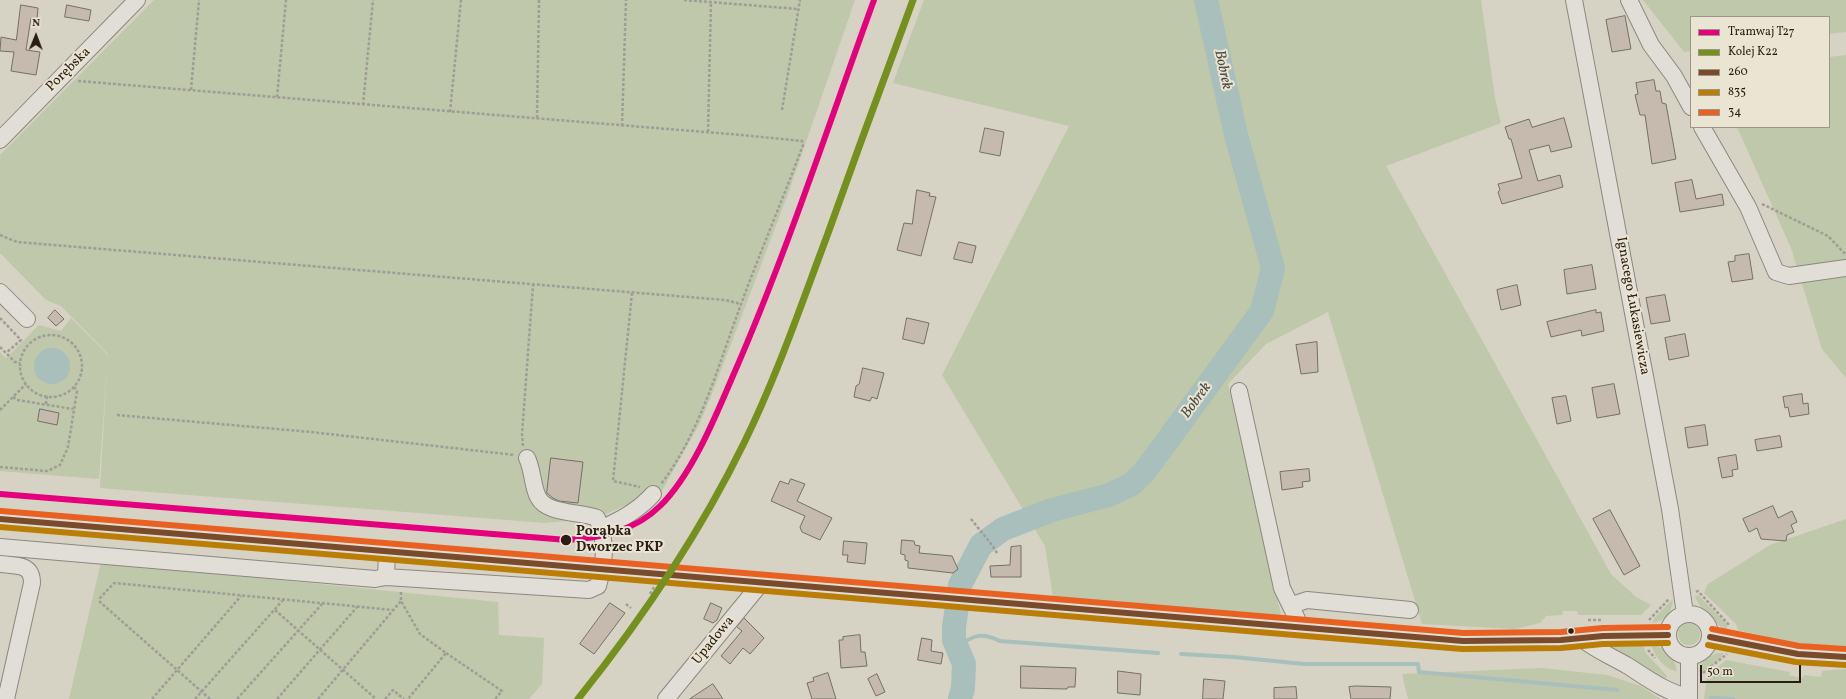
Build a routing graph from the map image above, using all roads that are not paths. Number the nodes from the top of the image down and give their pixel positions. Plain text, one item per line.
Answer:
1 (137, 0) edge
2 (1574, 0) edge
3 (1629, 0) edge
4 (1690, 105) edge
5 (1703, 128) edge
6 (0, 140) edge
7 (1846, 268) edge
8 (0, 292) edge
9 (27, 319) dead end
10 (1239, 391) dead end
11 (527, 458) road end
12 (654, 492) road end
13 (0, 519) edge
14 (602, 528) junction
15 (0, 546) edge
16 (387, 550) junction
17 (0, 567) edge
18 (603, 568) junction
19 (394, 578) junction
20 (762, 582) junction
21 (1292, 605) junction
22 (1410, 610) dead end
23 (1685, 614) junction
24 (1297, 627) junction
25 (1668, 634) junction
26 (1710, 637) junction
27 (1580, 638) junction
28 (1688, 656) junction
29 (1846, 657) edge
30 (1689, 698) edge
31 (6, 699) edge
32 (666, 699) edge

1 - 6 street, Porębska
2 - 23 street, Ignacego Łukasiewicza
3 - 4 street
5 - 7 street
8 - 9 street
10 - 21 street
11 - 14 street
12 - 14 street
13 - 16 street
14 - 18 street
15 - 19 street
16 - 18 street
16 - 19 street
17 - 31 street
18 - 19 street
18 - 20 street
20 - 24 street
20 - 32 street, Upadowa
21 - 22 street
21 - 24 street
23 - 25 street
23 - 26 street
24 - 27 street
25 - 27 street
25 - 28 street
26 - 28 street
26 - 29 street
27 - 30 street
28 - 30 street

